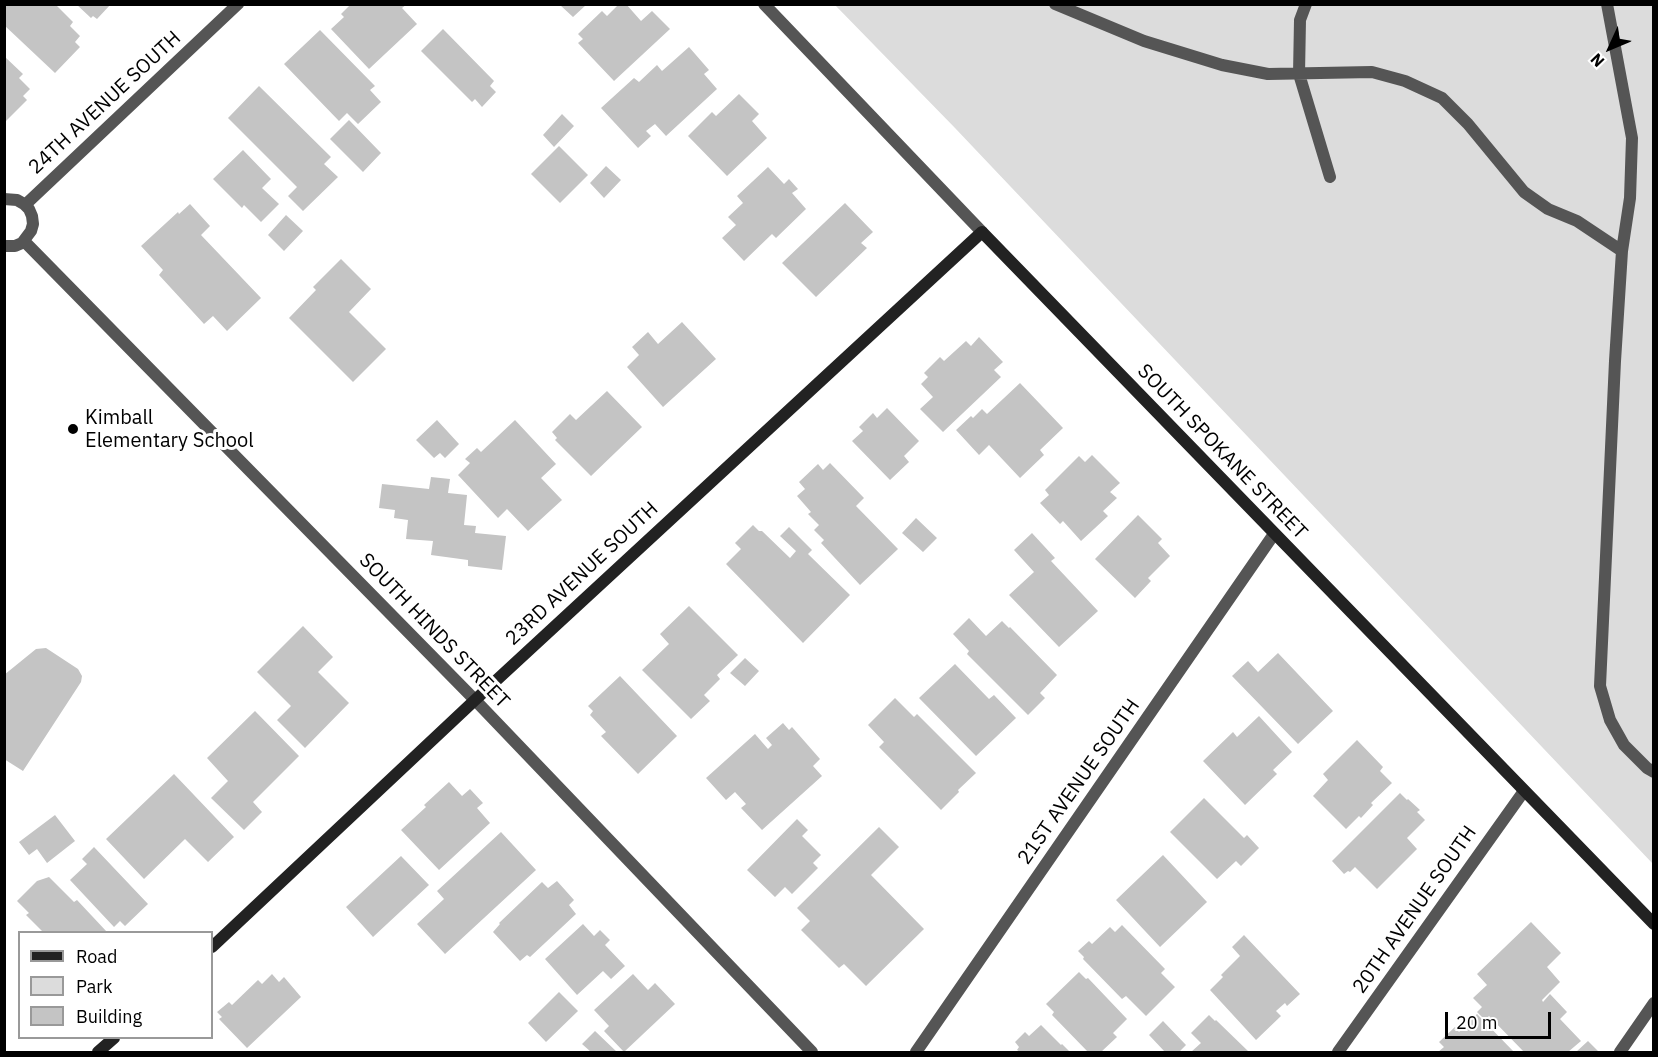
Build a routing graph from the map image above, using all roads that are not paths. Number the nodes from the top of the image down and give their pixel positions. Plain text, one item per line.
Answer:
1 (238, 4) edge
2 (764, 4) edge
3 (1055, 4) edge
4 (1306, 4) edge
5 (1607, 4) edge
6 (1299, 74) junction
7 (1330, 177) dead end
8 (4, 199) edge
9 (25, 205) junction
10 (982, 232) junction
11 (24, 241) junction
12 (4, 246) edge
13 (1622, 251) junction
14 (1274, 534) junction
15 (475, 700) junction
16 (1653, 772) edge
17 (1524, 790) junction
18 (1653, 924) edge
19 (213, 946) edge
20 (1653, 1004) edge
21 (113, 1039) edge
22 (98, 1053) edge
23 (812, 1053) edge
24 (916, 1053) edge
25 (1338, 1053) edge
26 (1620, 1053) edge

1 - 9 street, 24TH AVENUE SOUTH
2 - 10 street, SOUTH SPOKANE STREET
3 - 6 street
4 - 6 street
5 - 13 street
6 - 7 street
6 - 13 street
8 - 9 street
9 - 11 street
10 - 14 street, SOUTH SPOKANE STREET
10 - 15 street, 23RD AVENUE SOUTH
11 - 12 street
11 - 15 street, SOUTH HINDS STREET
13 - 16 street
14 - 17 street, SOUTH SPOKANE STREET
14 - 24 street, 21ST AVENUE SOUTH
15 - 19 street, 23RD AVENUE SOUTH
15 - 23 street, SOUTH HINDS STREET
17 - 18 street, SOUTH SPOKANE STREET
17 - 25 street, 20TH AVENUE SOUTH
20 - 26 street
21 - 22 street

